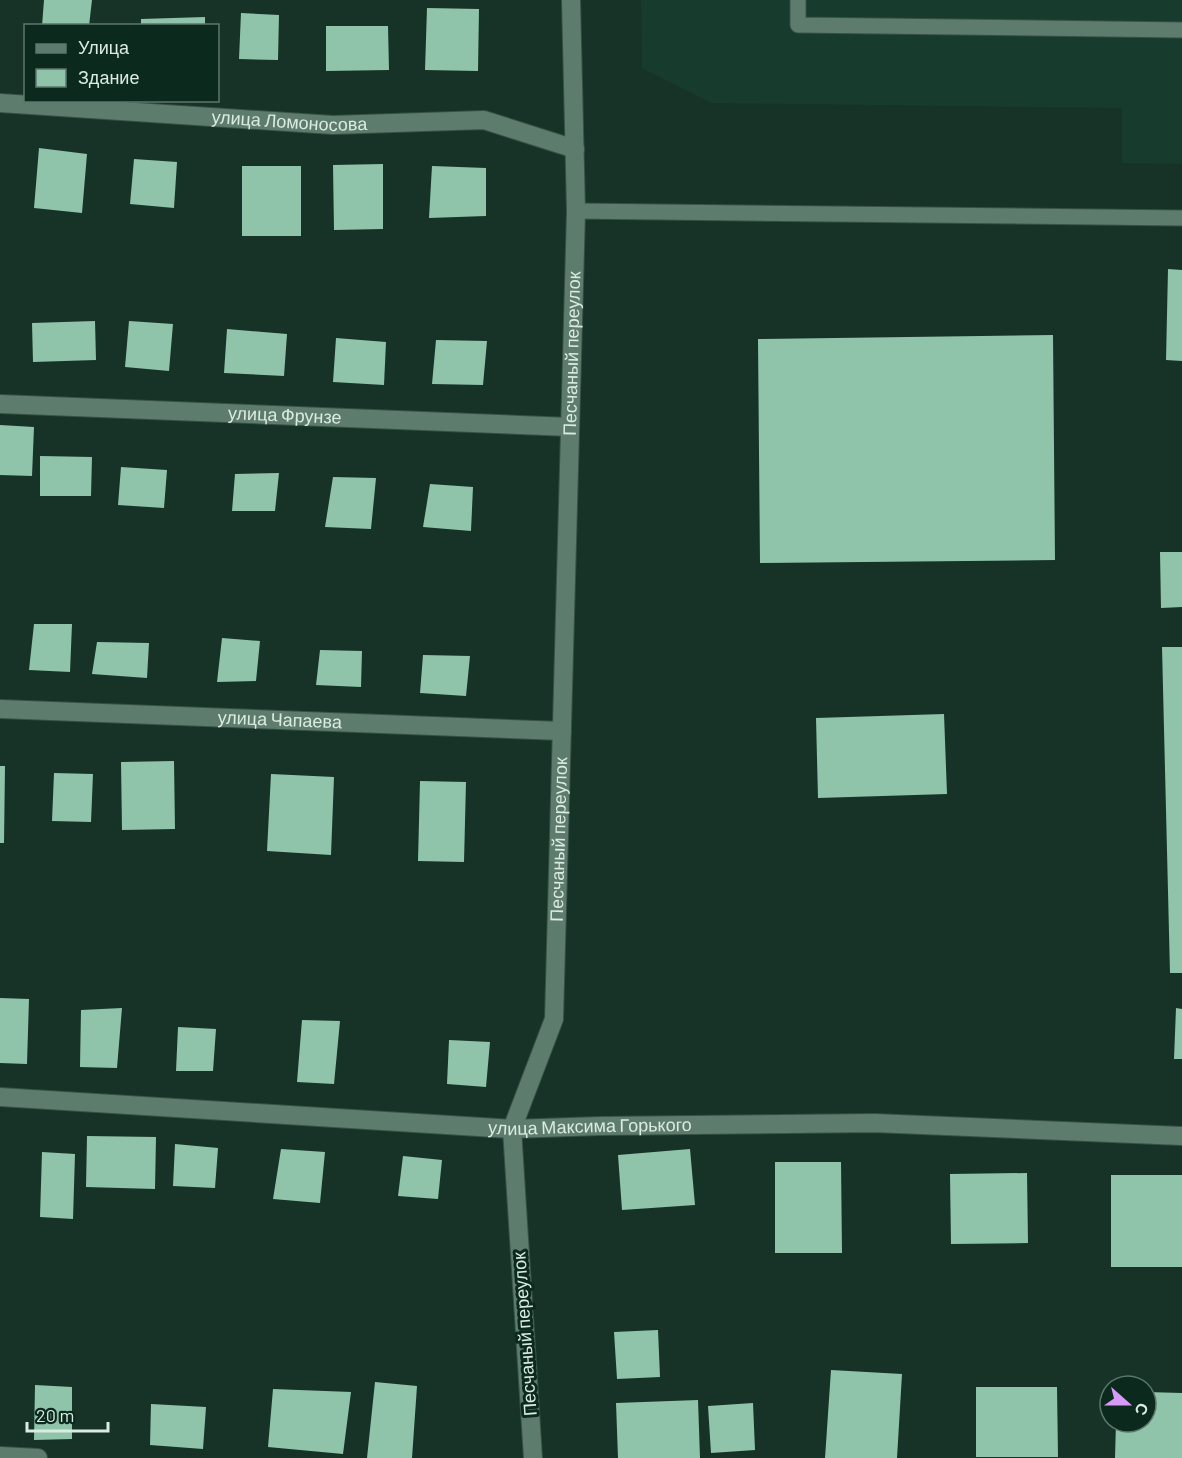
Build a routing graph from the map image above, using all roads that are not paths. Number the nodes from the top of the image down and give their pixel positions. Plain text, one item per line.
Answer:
1 (571, 0) edge
2 (798, 0) edge
3 (1182, 30) edge
4 (0, 103) edge
5 (574, 149) junction
6 (576, 211) junction
7 (1182, 218) edge
8 (0, 404) edge
9 (570, 427) junction
10 (0, 709) edge
11 (562, 731) junction
12 (0, 1097) edge
13 (512, 1129) junction
14 (1182, 1136) edge
15 (0, 1456) edge
16 (38, 1458) edge
17 (533, 1458) edge

1 - 5 street, Песчаный переулок
2 - 3 lane
4 - 5 street, улица Ломоносова
5 - 6 street, Песчаный переулок
6 - 7 lane
6 - 9 street, Песчаный переулок
8 - 9 street, улица Фрунзе
9 - 11 street, Песчаный переулок
10 - 11 street, улица Чапаева
11 - 13 street, Песчаный переулок
12 - 13 street, улица Максима Горького
13 - 14 street, улица Максима Горького
13 - 17 street, Песчаный переулок
15 - 16 street

